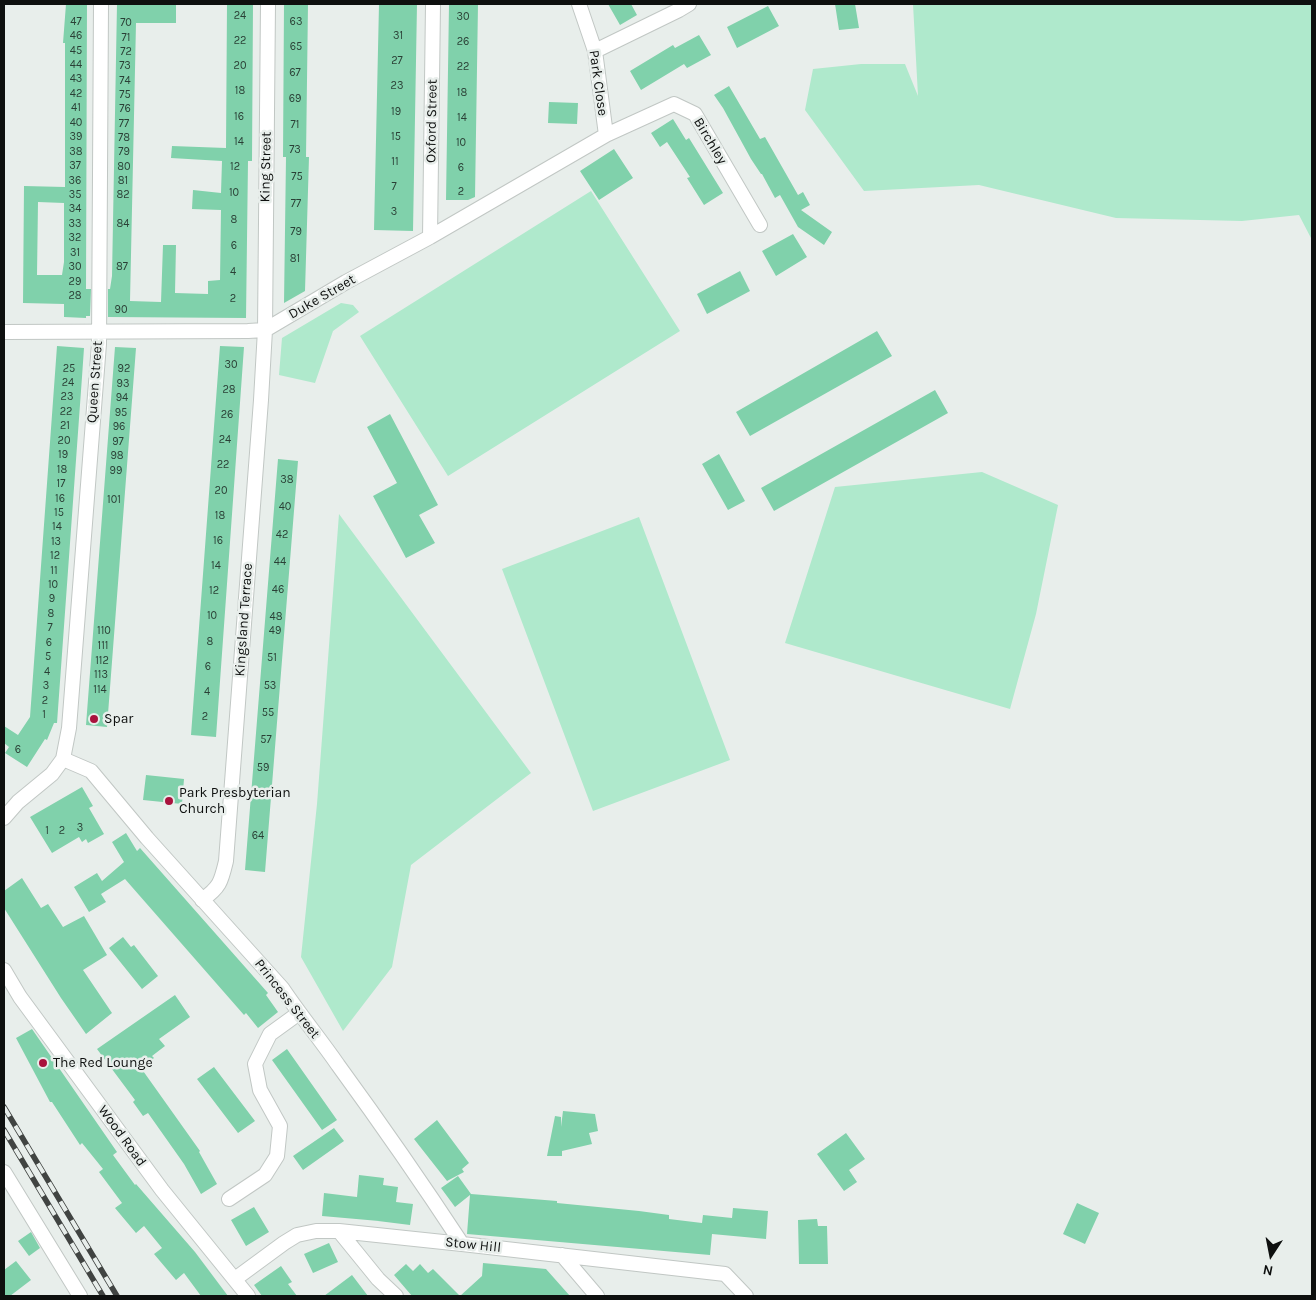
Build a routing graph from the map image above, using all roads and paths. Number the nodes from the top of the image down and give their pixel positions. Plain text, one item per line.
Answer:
1 (101, 4) edge
2 (268, 4) edge
3 (433, 4) edge
4 (579, 4) edge
5 (689, 4) edge
6 (595, 51) junction
7 (606, 135) junction
8 (760, 225) dead end
9 (430, 237) junction
10 (265, 330) junction
11 (4, 332) edge
12 (98, 332) junction
13 (63, 759) junction
14 (4, 818) edge
15 (202, 900) junction
16 (4, 970) edge
17 (299, 1013) junction
18 (4, 1172) edge
19 (229, 1199) dead end
20 (339, 1232) junction
21 (462, 1244) junction
22 (562, 1255) junction
23 (235, 1280) junction
24 (80, 1296) edge
25 (248, 1296) edge
26 (396, 1296) edge
27 (597, 1296) edge
28 (746, 1296) edge

1 - 12 street, Queen Street
2 - 10 street, King Street
3 - 9 street, Oxford Street
4 - 6 street, Park Close
5 - 6 street
6 - 7 street, Park Close
7 - 8 street, Birchley
7 - 9 street, Duke Street
9 - 10 street, Duke Street
10 - 12 street, Duke Street
10 - 15 street, Kingsland Terrace
11 - 12 street, Duke Street
12 - 13 street, Queen Street
13 - 14 street
13 - 15 street, Princess Street
15 - 17 street, Princess Street
16 - 23 street, Wood Road
17 - 19 street
17 - 21 street, Princess Street
18 - 24 street
20 - 21 street, Stow Hill
20 - 23 street, Stow Hill
20 - 26 street
21 - 22 street, Stow Hill
22 - 27 street
22 - 28 street, Stow Hill
23 - 25 street, Wood Road

